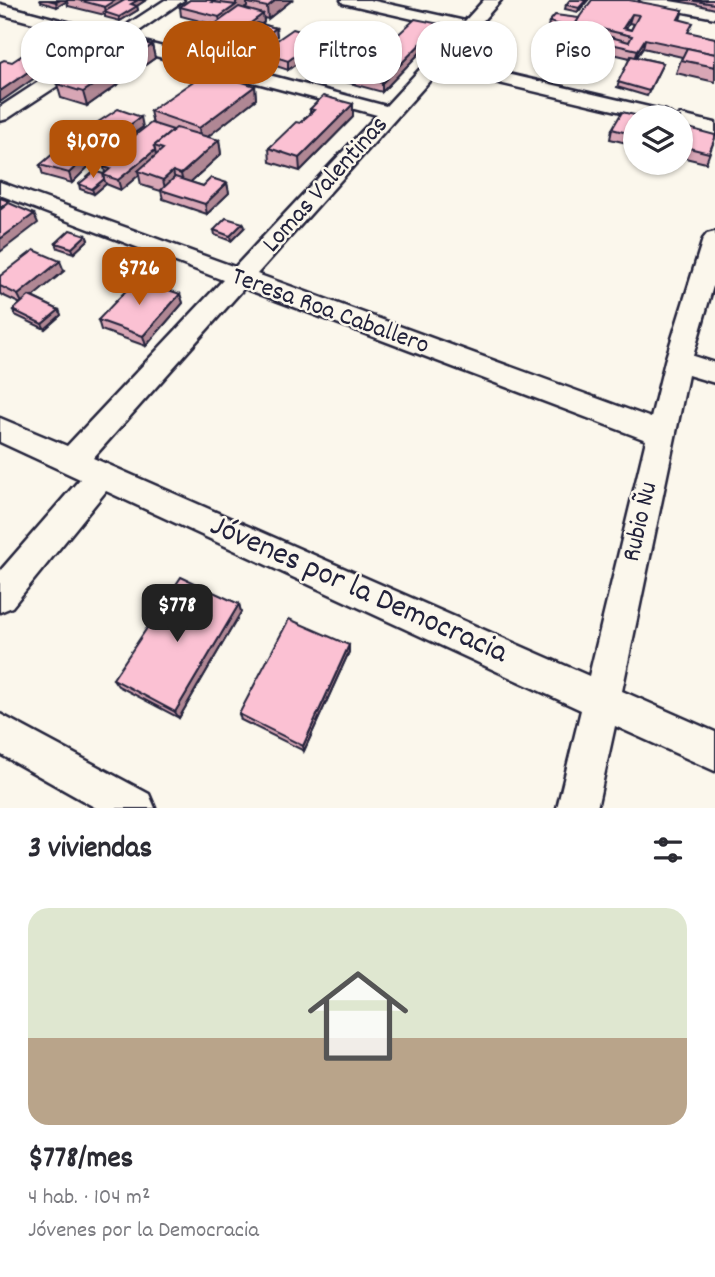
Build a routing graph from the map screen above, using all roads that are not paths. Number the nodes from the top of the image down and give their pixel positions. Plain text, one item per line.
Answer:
1 (176, 0) edge
2 (349, 0) edge
3 (493, 0) edge
4 (648, 0) edge
5 (0, 9) edge
6 (715, 13) edge
7 (45, 21) edge
8 (144, 21) edge
9 (442, 21) edge
10 (474, 21) edge
11 (148, 49) edge
12 (517, 82) edge
13 (48, 84) edge
14 (417, 84) edge
15 (623, 107) edge
16 (391, 113) junction
17 (0, 115) edge
18 (693, 124) edge
19 (715, 129) edge
20 (0, 188) edge
21 (715, 239) edge
22 (240, 280) junction
23 (678, 361) junction
24 (715, 373) edge
25 (0, 429) edge
26 (661, 434) junction
27 (87, 468) junction
28 (0, 596) edge
29 (601, 701) junction
30 (0, 733) edge
31 (715, 752) edge
32 (135, 808) edge
33 (577, 808) edge

1 - 8 street
2 - 9 street
3 - 10 street, Lomas Valentinas
4 - 6 street
5 - 7 street
11 - 16 street
12 - 15 street
13 - 17 street
14 - 16 street, Lomas Valentinas
16 - 22 street, Lomas Valentinas
18 - 19 street
20 - 22 street, Teresa Roa Caballero
21 - 23 street, Rubio Ñu
22 - 26 street, Teresa Roa Caballero
22 - 27 street, Lomas Valentinas
23 - 24 street
23 - 26 street, Rubio Ñu
25 - 27 street, Jóvenes por la Democracia
26 - 29 street, Rubio Ñu
27 - 28 street, Lomas Valentinas
27 - 29 street, Jóvenes por la Democracia
29 - 31 street, Jóvenes por la Democracia
29 - 33 street, Rubio Ñu
30 - 32 street

